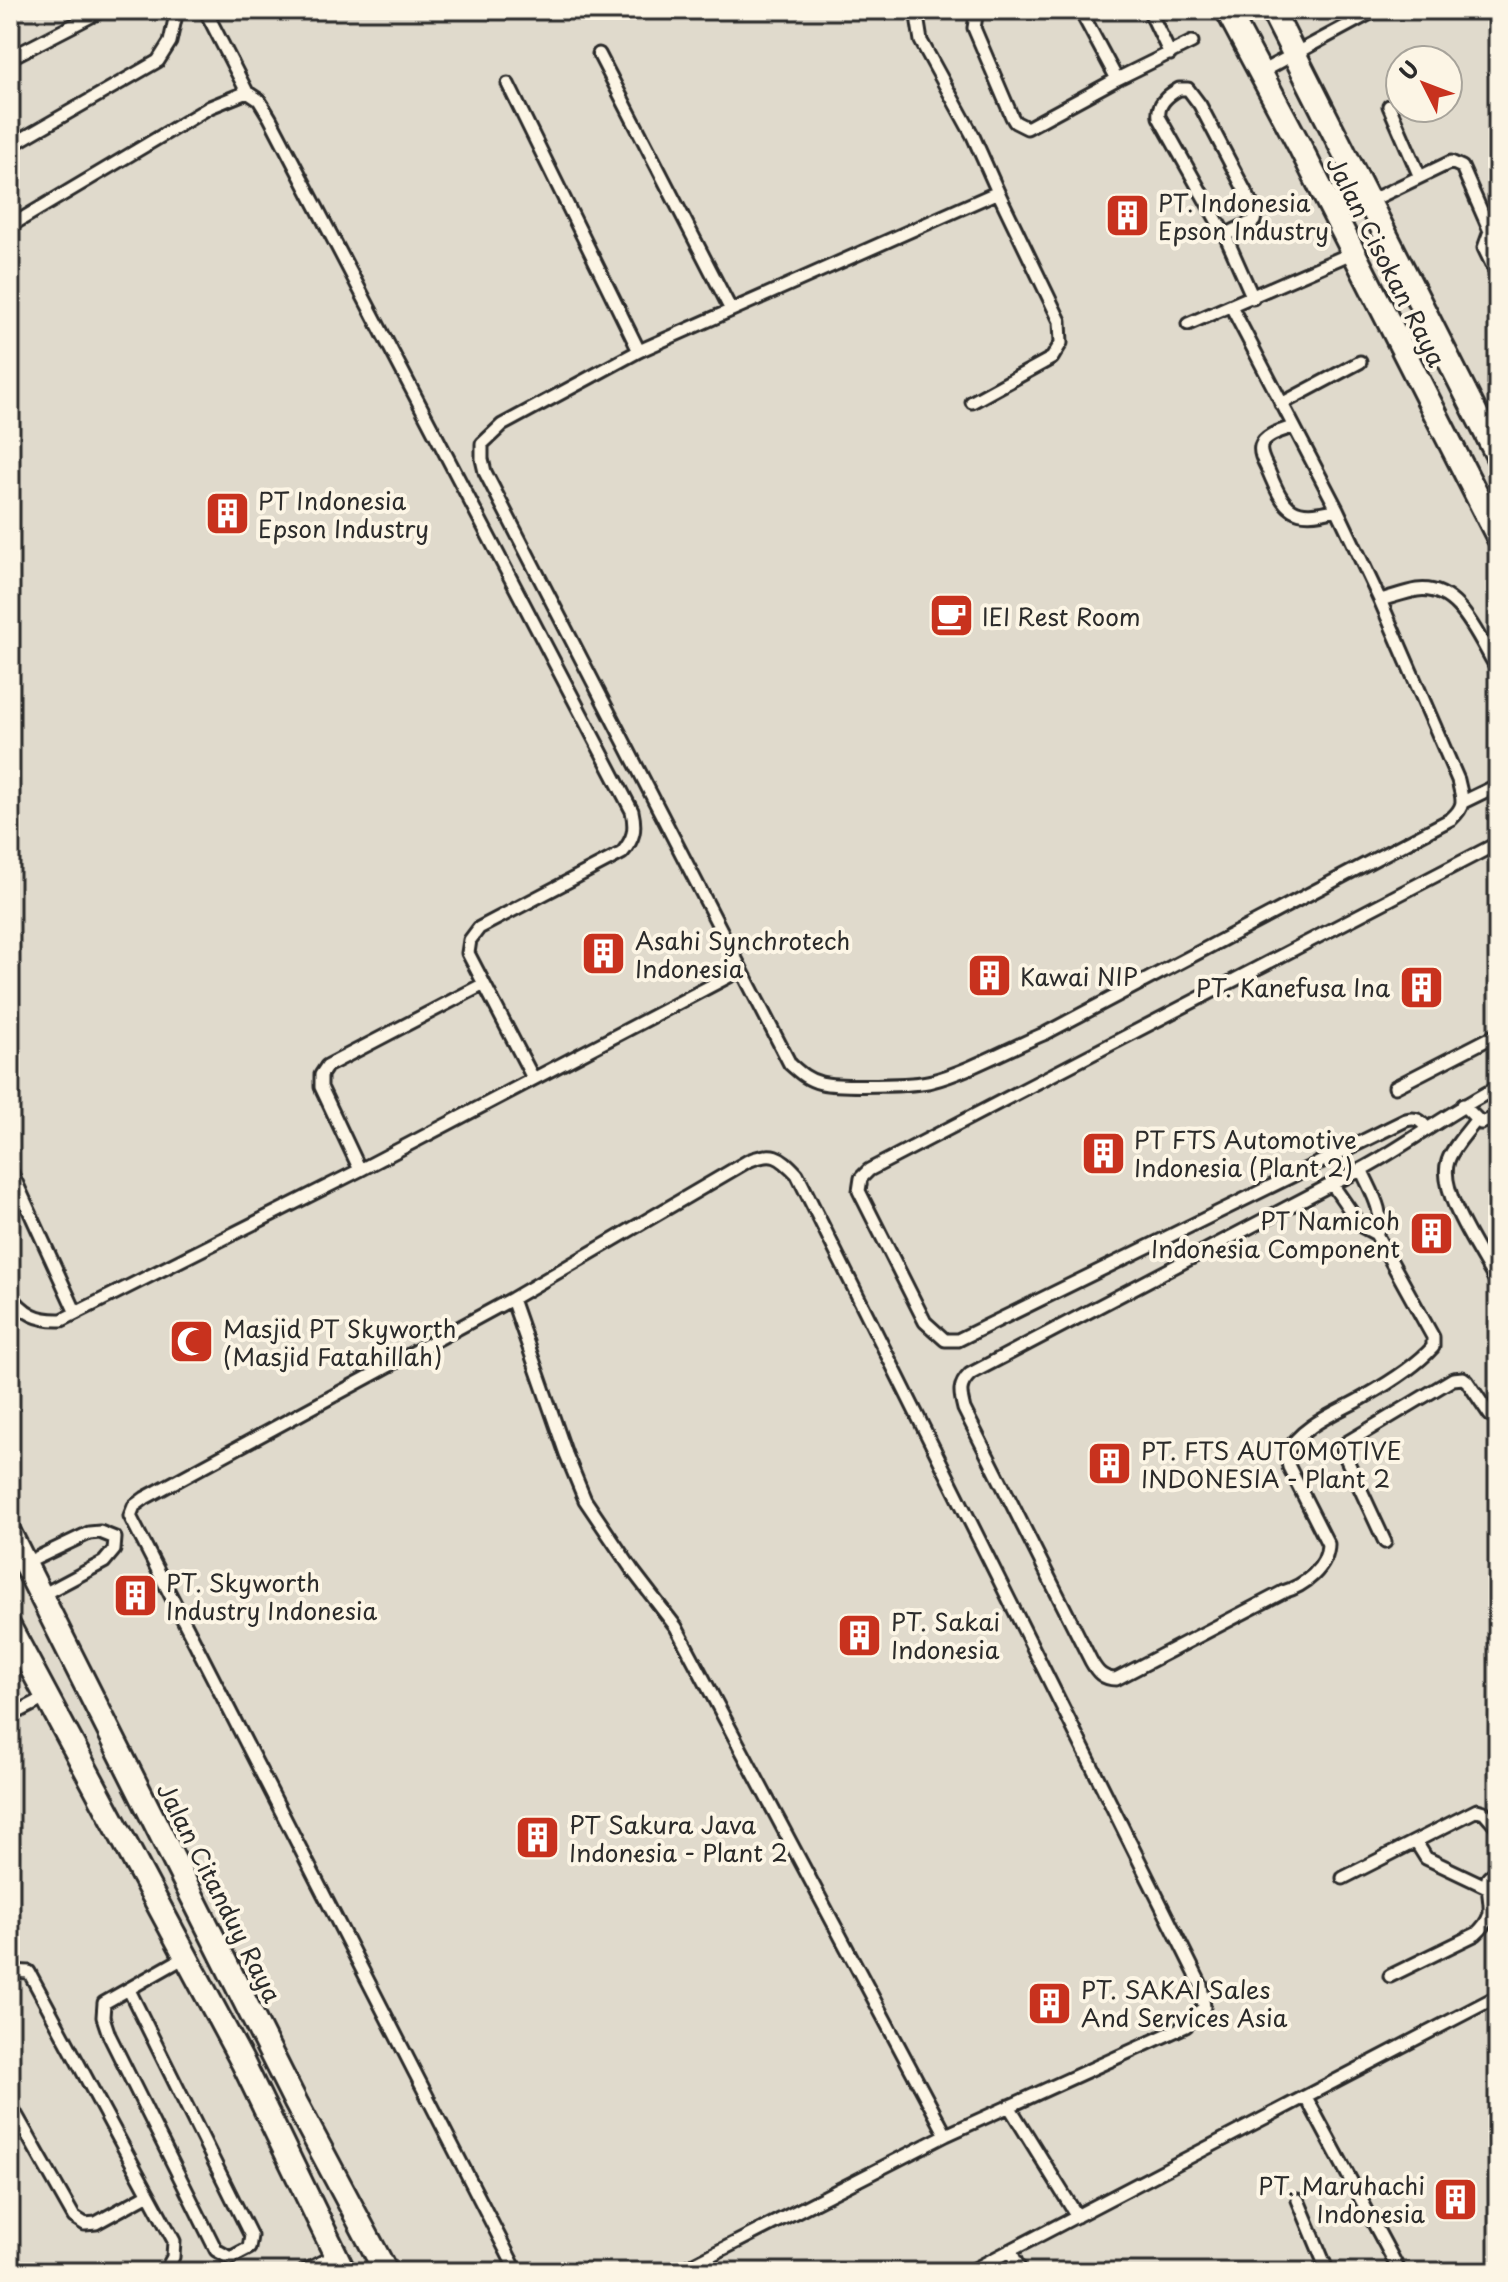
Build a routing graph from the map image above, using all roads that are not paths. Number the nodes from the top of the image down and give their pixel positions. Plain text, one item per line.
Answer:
1 (103, 10) edge
2 (177, 10) edge
3 (205, 10) edge
4 (916, 10) edge
5 (977, 10) edge
6 (1080, 10) edge
7 (1149, 10) edge
8 (1227, 10) edge
9 (1272, 10) edge
10 (1376, 10) edge
11 (1192, 42) dead end
12 (1294, 53) junction
13 (599, 54) dead end
14 (1170, 54) junction
15 (10, 58) edge
16 (1261, 72) junction
17 (1117, 79) junction
18 (508, 84) dead end
19 (247, 92) junction
20 (1397, 124) edge
21 (10, 146) edge
22 (1420, 177) junction
23 (998, 192) junction
24 (1370, 201) junction
25 (10, 226) edge
26 (1494, 231) edge
27 (1225, 235) junction
28 (1352, 253) junction
29 (1498, 277) edge
30 (1253, 298) junction
31 (1231, 306) junction
32 (731, 310) junction
33 (1188, 324) dead end
34 (639, 351) junction
35 (1360, 362) dead end
36 (972, 402) dead end
37 (1281, 404) junction
38 (1292, 427) junction
39 (1498, 457) edge
40 (1337, 509) junction
41 (1498, 537) edge
42 (1380, 600) junction
43 (1498, 670) edge
44 (1498, 785) edge
45 (1463, 802) junction
46 (1498, 843) edge
47 (741, 970) junction
48 (484, 984) junction
49 (1498, 1034) edge
50 (533, 1078) junction
51 (1395, 1087) dead end
52 (1498, 1087) edge
53 (1463, 1105) junction
54 (1498, 1117) edge
55 (1476, 1120) junction
56 (1427, 1129) junction
57 (10, 1169) edge
58 (360, 1170) junction
59 (1362, 1171) junction
60 (1332, 1184) junction
61 (1376, 1234) junction
62 (1498, 1285) edge
63 (10, 1294) edge
64 (512, 1299) junction
65 (76, 1313) junction
66 (1498, 1417) edge
67 (135, 1527) junction
68 (10, 1534) edge
69 (115, 1538) junction
70 (1385, 1542) dead end
71 (26, 1563) junction
72 (42, 1595) junction
73 (10, 1628) edge
74 (47, 1697) junction
75 (10, 1716) edge
76 (1498, 1828) edge
77 (1416, 1842) junction
78 (1498, 1869) edge
79 (1343, 1878) dead end
80 (1487, 1887) junction
81 (185, 1957) junction
82 (10, 1971) edge
83 (1390, 1976) dead end
84 (129, 1990) junction
85 (1498, 1996) edge
86 (1306, 2097) junction
87 (296, 2103) junction
88 (10, 2104) edge
89 (1009, 2106) junction
90 (268, 2113) junction
91 (946, 2135) junction
92 (147, 2195) junction
93 (1298, 2200) dead end
94 (1077, 2216) junction
95 (1010, 2250) junction
96 (339, 2263) edge
97 (165, 2272) edge
98 (303, 2272) edge
99 (386, 2272) edge
100 (517, 2272) edge
101 (678, 2272) edge
102 (969, 2272) edge
103 (1021, 2272) edge
104 (1328, 2272) edge
105 (1400, 2272) edge

1 - 15 lane
2 - 21 lane
3 - 19 lane
4 - 23 lane
5 - 17 lane
6 - 17 lane
7 - 14 lane
8 - 16 street, Jalan Cisokan Raya
9 - 12 street, Jalan Cisokan Raya
10 - 12 lane
11 - 14 lane
12 - 16 lane
12 - 24 street, Jalan Cisokan Raya
13 - 32 lane
14 - 17 lane
16 - 28 street, Jalan Cisokan Raya
18 - 34 lane
19 - 25 lane
19 - 48 lane
20 - 22 lane
22 - 24 lane
22 - 26 lane
23 - 32 lane
23 - 36 lane
24 - 39 street, Jalan Cisokan Raya
26 - 29 lane
27 - 27 lane
27 - 30 lane
28 - 30 lane
28 - 41 street, Jalan Cisokan Raya
30 - 31 lane
31 - 33 lane
31 - 37 lane
32 - 34 lane
34 - 47 lane
35 - 37 lane
37 - 38 lane
38 - 40 lane
38 - 40 lane
40 - 42 lane
42 - 43 lane
42 - 45 lane
44 - 45 lane
45 - 47 lane
46 - 56 lane
47 - 50 lane
48 - 50 lane
48 - 58 lane
49 - 51 lane
50 - 58 lane
52 - 53 lane
53 - 55 lane
53 - 56 lane
54 - 55 lane
55 - 62 lane
56 - 59 lane
57 - 65 lane
58 - 65 lane
59 - 60 lane
59 - 61 lane
60 - 61 lane
60 - 61 lane
63 - 65 lane
64 - 67 lane
64 - 89 lane
64 - 91 lane
66 - 70 lane
67 - 69 lane
67 - 100 lane
68 - 71 street, Jalan Citanduy Raya
69 - 71 lane
69 - 72 lane
71 - 72 street, Jalan Citanduy Raya
72 - 87 street, Jalan Citanduy Raya
73 - 74 street
74 - 75 lane
74 - 81 street
76 - 77 lane
77 - 79 lane
77 - 80 lane
78 - 80 lane
80 - 83 lane
81 - 84 lane
81 - 90 street
82 - 92 lane
84 - 84 lane
85 - 86 lane
86 - 94 lane
86 - 105 lane
87 - 90 street
87 - 99 street, Jalan Citanduy Raya
88 - 92 lane
89 - 91 lane
89 - 94 lane
90 - 96 street
91 - 101 lane
92 - 97 lane
93 - 104 lane
94 - 95 lane
95 - 102 lane
95 - 103 lane
96 - 98 lane

